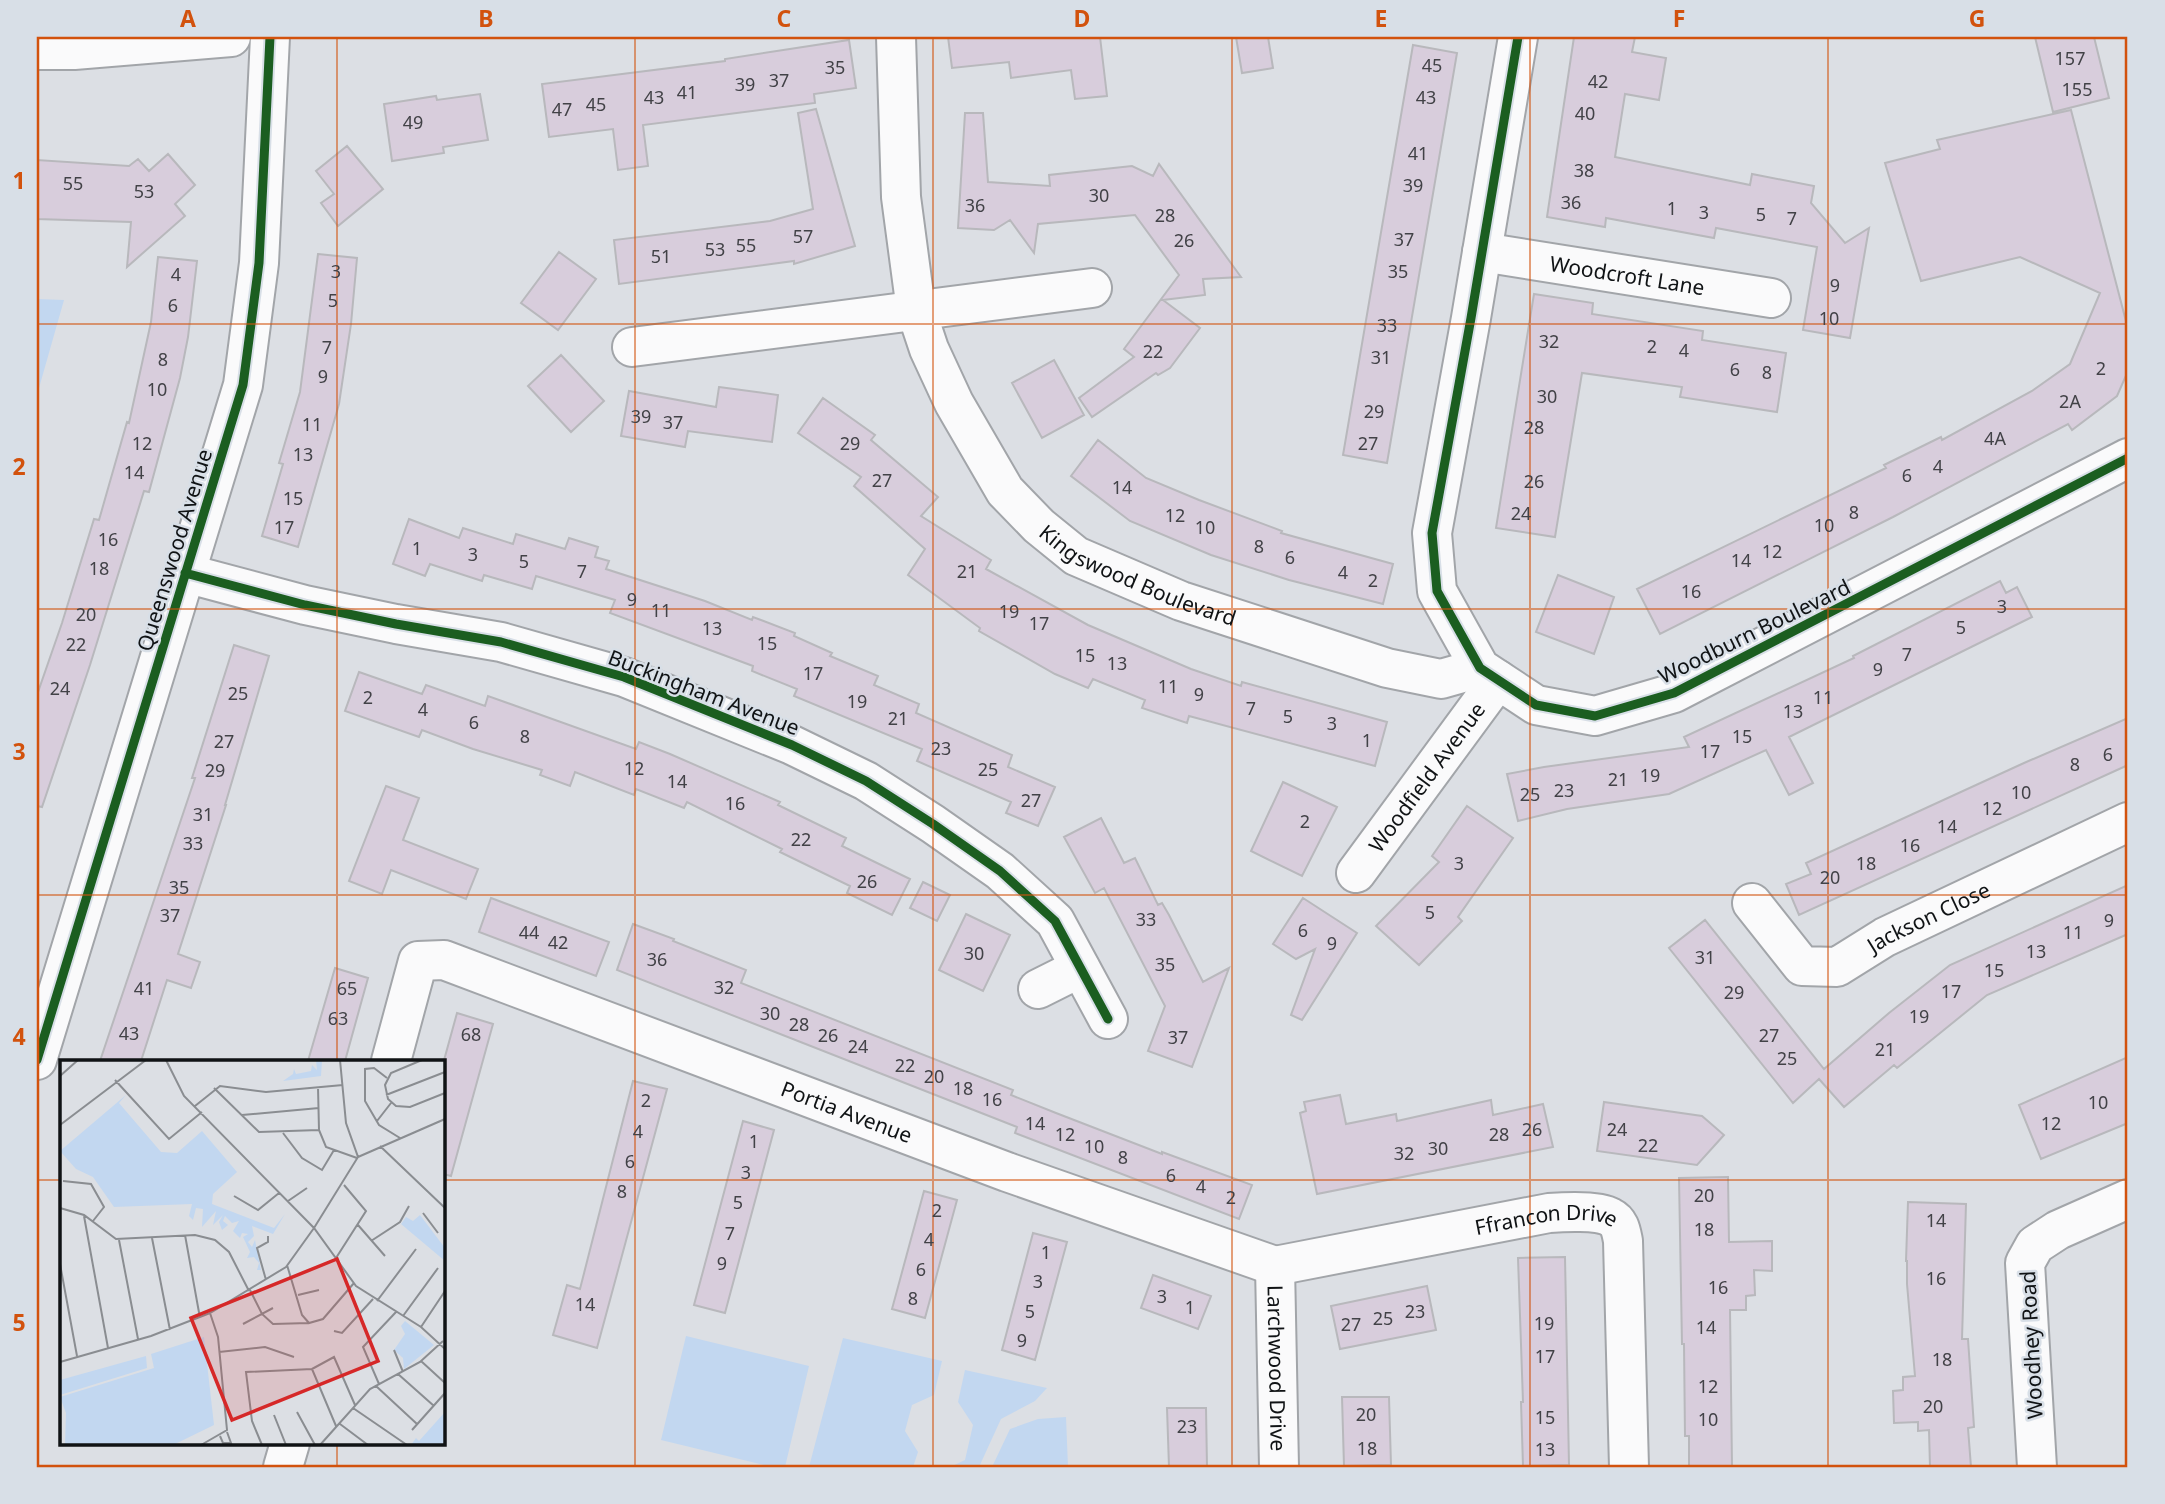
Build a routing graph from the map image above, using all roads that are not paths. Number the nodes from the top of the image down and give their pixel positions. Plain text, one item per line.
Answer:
1 (231, 37) edge
2 (270, 37) edge
3 (897, 37) edge
4 (1518, 37) edge
5 (116, 42) edge
6 (37, 50) edge
7 (1482, 251) junction
8 (1092, 288) dead end
9 (1771, 299) dead end
10 (916, 310) junction
11 (632, 347) dead end
12 (2128, 458) edge
13 (185, 573) junction
14 (1489, 674) junction
15 (2128, 822) edge
16 (1356, 873) dead end
17 (1752, 903) dead end
18 (1080, 968) junction
19 (1038, 989) dead end
20 (1108, 1019) dead end
21 (37, 1060) edge
22 (391, 1060) edge
23 (2128, 1199) edge
24 (1276, 1266) junction
25 (290, 1444) edge
26 (283, 1467) edge
27 (1279, 1467) edge
28 (1629, 1467) edge
29 (2037, 1467) edge

1 - 5 street
2 - 13 street, Queenswood Avenue
3 - 10 street, Kingswood Boulevard
4 - 7 street, Woodburn Boulevard
5 - 6 street
7 - 9 street, Woodcroft Lane
7 - 14 street, Woodburn Boulevard
8 - 10 street
10 - 11 street
10 - 14 street, Kingswood Boulevard
12 - 14 street, Woodburn Boulevard
13 - 18 street, Buckingham Avenue
13 - 21 street, Queenswood Avenue
14 - 16 street, Woodfield Avenue
15 - 17 street, Jackson Close
18 - 19 street
18 - 20 street, Buckingham Avenue
22 - 24 street, Portia Avenue
23 - 29 street, Woodhey Road
24 - 27 street, Larchwood Drive
24 - 28 street, Ffrancon Drive
25 - 26 street

